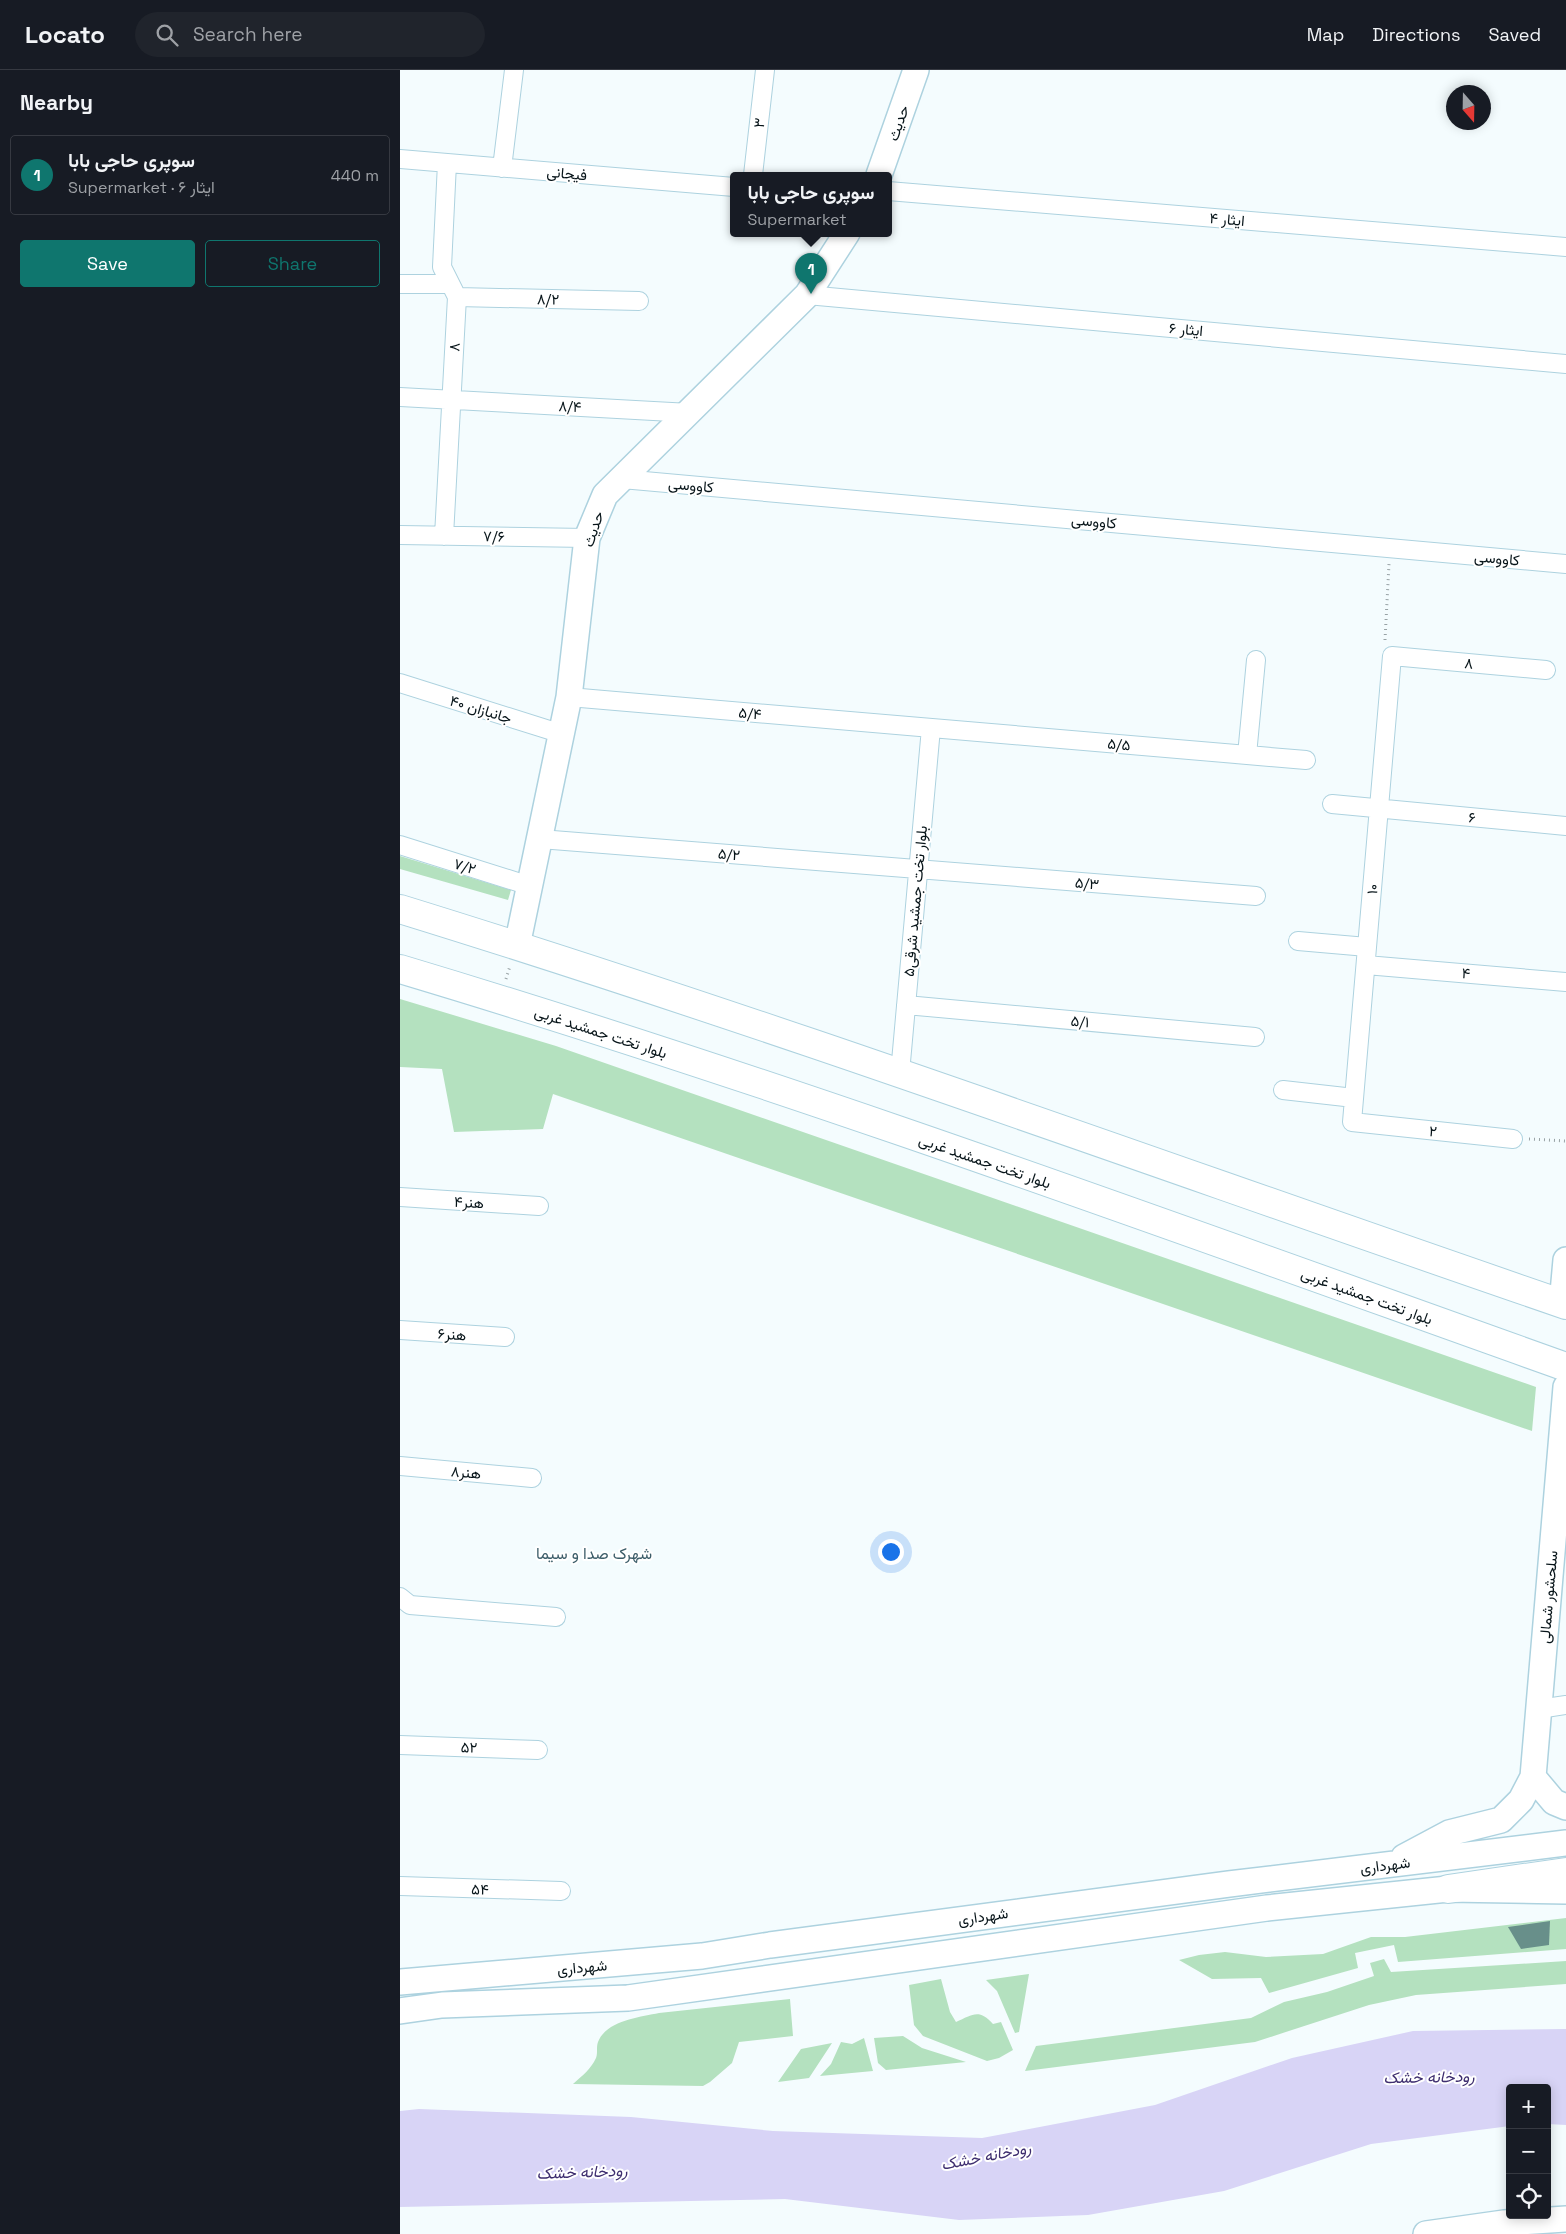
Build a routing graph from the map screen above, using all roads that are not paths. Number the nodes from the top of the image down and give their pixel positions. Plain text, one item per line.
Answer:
1 (514, 70) edge
2 (765, 70) edge
3 (916, 70) edge
4 (400, 159) edge
5 (447, 163) junction
6 (502, 168) junction
7 (753, 172) edge
8 (881, 172) edge
9 (892, 180) edge
10 (730, 186) edge
11 (843, 237) edge
12 (1566, 247) edge
13 (400, 284) edge
14 (454, 290) junction
15 (807, 295) junction
16 (639, 301) dead end
17 (1566, 364) edge
18 (400, 397) edge
19 (451, 398) junction
20 (690, 413) junction
21 (622, 479) junction
22 (400, 535) edge
23 (444, 536) junction
24 (587, 538) junction
25 (1566, 564) edge
26 (1392, 656) joint
27 (1256, 660) dead end
28 (1546, 670) dead end
29 (400, 683) edge
30 (569, 697) junction
31 (931, 728) junction
32 (562, 734) junction
33 (1247, 755) junction
34 (1306, 760) dead end
35 (1332, 804) dead end
36 (1379, 809) junction
37 (1566, 826) edge
38 (540, 838) junction
39 (400, 846) edge
40 (918, 869) junction
41 (530, 886) junction
42 (1256, 896) dead end
43 (400, 910) edge
44 (1298, 941) dead end
45 (517, 946) junction
46 (1367, 947) junction
47 (1366, 965) junction
48 (400, 969) edge
49 (1566, 982) edge
50 (906, 1005) junction
51 (1255, 1037) dead end
52 (900, 1073) junction
53 (1283, 1090) dead end
54 (1354, 1098) junction
55 (1352, 1122) joint
56 (1513, 1139) road end
57 (400, 1198) edge
58 (539, 1206) dead end
59 (1566, 1260) edge
60 (1564, 1305) edge
61 (400, 1330) edge
62 (505, 1337) dead end
63 (1566, 1367) edge
64 (1566, 1388) edge
65 (400, 1466) edge
66 (532, 1478) dead end
67 (1561, 1506) edge
68 (400, 1597) edge
69 (556, 1617) dead end
70 (1566, 1704) edge
71 (1539, 1709) junction
72 (400, 1745) edge
73 (538, 1750) dead end
74 (1533, 1777) junction
75 (1566, 1807) edge
76 (1566, 1843) edge
77 (1391, 1864) junction
78 (1566, 1872) edge
79 (400, 1886) edge
80 (1448, 1889) junction
81 (561, 1891) dead end
82 (1566, 1891) edge
83 (400, 1982) edge
84 (400, 2011) edge
85 (1566, 2219) edge
86 (1426, 2234) edge

1 - 6 street
2 - 7 street, ۳
3 - 8 street, حدیث
4 - 5 street, فیجانی
5 - 6 street, فیجانی
5 - 14 street, ۸
6 - 10 street, فیجانی
9 - 12 street, ایثار ۴
11 - 15 street, حدیث
13 - 14 street, ۸/۲
14 - 16 street, ۸/۲
14 - 19 street, ۸
15 - 17 street, ایثار ۶
15 - 20 street, حدیث
18 - 19 street, ۸/۴
19 - 20 street, ۸/۴
19 - 23 street, ۸
20 - 21 street, حدیث
21 - 24 street, حدیث
21 - 25 street, کاووسی
22 - 23 street, ۷/۶
23 - 24 street, ۷/۶
24 - 30 street, حدیث
26 - 28 street, ۸
26 - 36 street, ۱۰
27 - 33 street
29 - 32 street, ۴۰ جانبازان
30 - 31 street, ۵/۴
30 - 32 street, حدیث
31 - 33 street, ۵/۵
31 - 40 street, بلوار تخت جمشید شرقی۵
32 - 38 street, حدیث
33 - 34 street, ۵/۵
35 - 36 street, ۶
36 - 37 street, ۶
36 - 46 street, ۱۰
38 - 40 street, ۵/۲
38 - 41 street, حدیث
39 - 41 street, ۷/۲
40 - 42 street, ۵/۳
40 - 50 street, بلوار تخت جمشید شرقی۵
41 - 45 street, حدیث
43 - 45 main road
44 - 46 street
45 - 52 main road
46 - 47 street, ۱۰
47 - 49 street, ۴
47 - 54 street, ۱۰
48 - 63 main road, بلوار تخت جمشید غربی
50 - 51 street, ۵/۱
50 - 52 street, بلوار تخت جمشید شرقی۵
52 - 60 main road
53 - 54 street
54 - 55 street, ۱۰
55 - 56 street, ۲
57 - 58 street, هنر۴
59 - 60 street
61 - 62 street, هنر۶
64 - 67 street, سلحشور شمالی
65 - 66 street, هنر۸
67 - 71 street, سلحشور شمالی
68 - 69 street
70 - 71 street
71 - 74 street, سلحشور شمالی
72 - 73 street, ۵۲
74 - 75 street
74 - 77 street
76 - 77 street, شهرداری
77 - 83 street, شهرداری
78 - 80 main road
79 - 81 street, ۵۴
80 - 82 street, شهرداری
80 - 84 street, شهرداری
85 - 86 street

